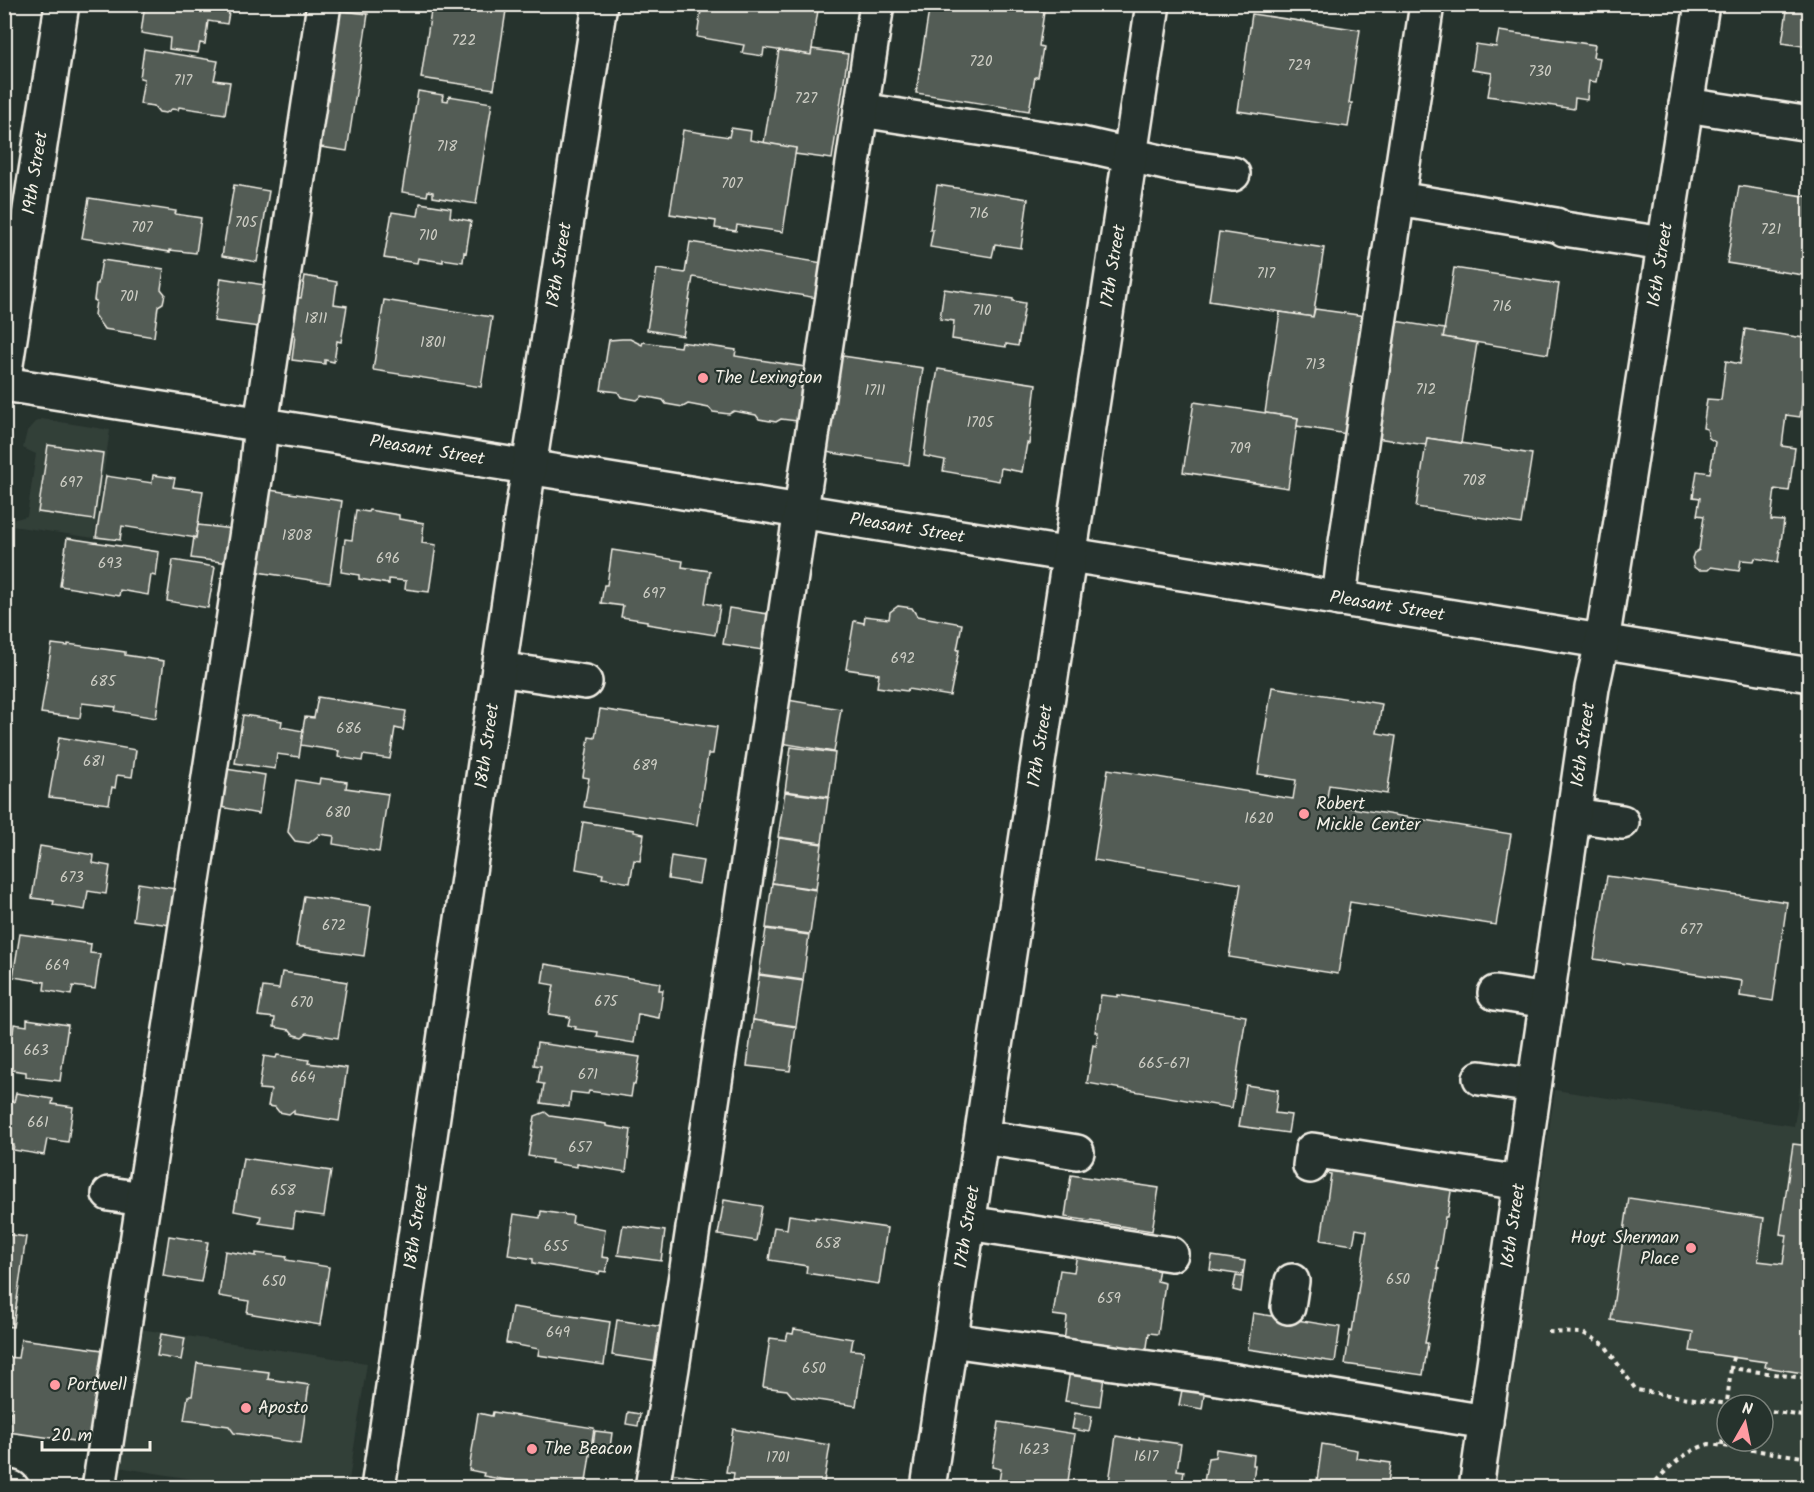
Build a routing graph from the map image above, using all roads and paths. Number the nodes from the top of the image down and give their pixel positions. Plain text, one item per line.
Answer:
1 (62, 4) edge
2 (324, 4) edge
3 (600, 4) edge
4 (877, 4) edge
5 (1153, 4) edge
6 (1702, 4) edge
7 (1422, 11) edge
8 (1686, 105) junction
9 (861, 110) junction
10 (1809, 124) edge
11 (1130, 155) junction
12 (1233, 174) dead end
13 (1398, 199) junction
14 (1664, 244) junction
15 (4, 377) edge
16 (4, 384) edge
17 (261, 424) junction
18 (529, 467) junction
19 (801, 511) junction
20 (1070, 555) junction
21 (1339, 599) junction
22 (1602, 642) junction
23 (499, 669) junction
24 (1809, 675) edge
25 (585, 682) dead end
26 (1574, 815) junction
27 (1622, 822) dead end
28 (1495, 993) dead end
29 (1547, 1001) junction
30 (1480, 1078) dead end
31 (1534, 1086) junction
32 (982, 1137) junction
33 (1077, 1152) dead end
34 (1310, 1166) dead end
35 (1520, 1183) junction
36 (109, 1194) dead end
37 (143, 1199) junction
38 (969, 1223) junction
39 (1171, 1254) dead end
40 (1548, 1332) dead end
41 (951, 1340) junction
42 (1732, 1357) dead end
43 (1731, 1368) junction
44 (1809, 1379) edge
45 (1728, 1393) edge
46 (1715, 1402) edge
47 (1775, 1412) edge
48 (1809, 1417) edge
49 (1486, 1422) junction
50 (1715, 1444) edge
51 (1775, 1453) edge
52 (1809, 1458) edge
53 (4, 1486) edge
54 (12, 1488) edge
55 (99, 1488) edge
56 (378, 1488) edge
57 (652, 1488) edge
58 (928, 1488) edge
59 (1476, 1488) edge
60 (1650, 1488) edge

1 - 15 street, 19th Street
2 - 17 street
3 - 18 street, 18th Street
4 - 9 street
5 - 11 street, 17th Street
6 - 8 street, 16th Street
7 - 13 street
8 - 10 street
8 - 14 street, 16th Street
9 - 11 street
9 - 19 street
11 - 12 street
11 - 20 street, 17th Street
13 - 14 street
13 - 21 street
14 - 22 street, 16th Street
16 - 17 street, Pleasant Street
17 - 18 street, Pleasant Street
17 - 37 street
18 - 19 street, Pleasant Street
18 - 23 street, 18th Street
19 - 20 street, Pleasant Street
19 - 57 street
20 - 21 street, Pleasant Street
20 - 32 street, 17th Street
21 - 22 street, Pleasant Street
22 - 24 street, Pleasant Street
22 - 26 street, 16th Street
23 - 25 street
23 - 56 street, 18th Street
26 - 27 street
26 - 29 street, 16th Street
28 - 29 street
29 - 31 street, 16th Street
30 - 31 street
31 - 35 street, 16th Street
32 - 33 street
32 - 38 street, 17th Street
34 - 35 street
35 - 49 street, 16th Street
36 - 37 street
37 - 55 street
38 - 39 street
38 - 41 street, 17th Street
40 - 46 path
41 - 49 street
41 - 58 street, 17th Street
42 - 43 path
43 - 44 path
43 - 45 path
47 - 48 path
49 - 59 street, 16th Street
50 - 60 path
51 - 52 path
53 - 54 street

